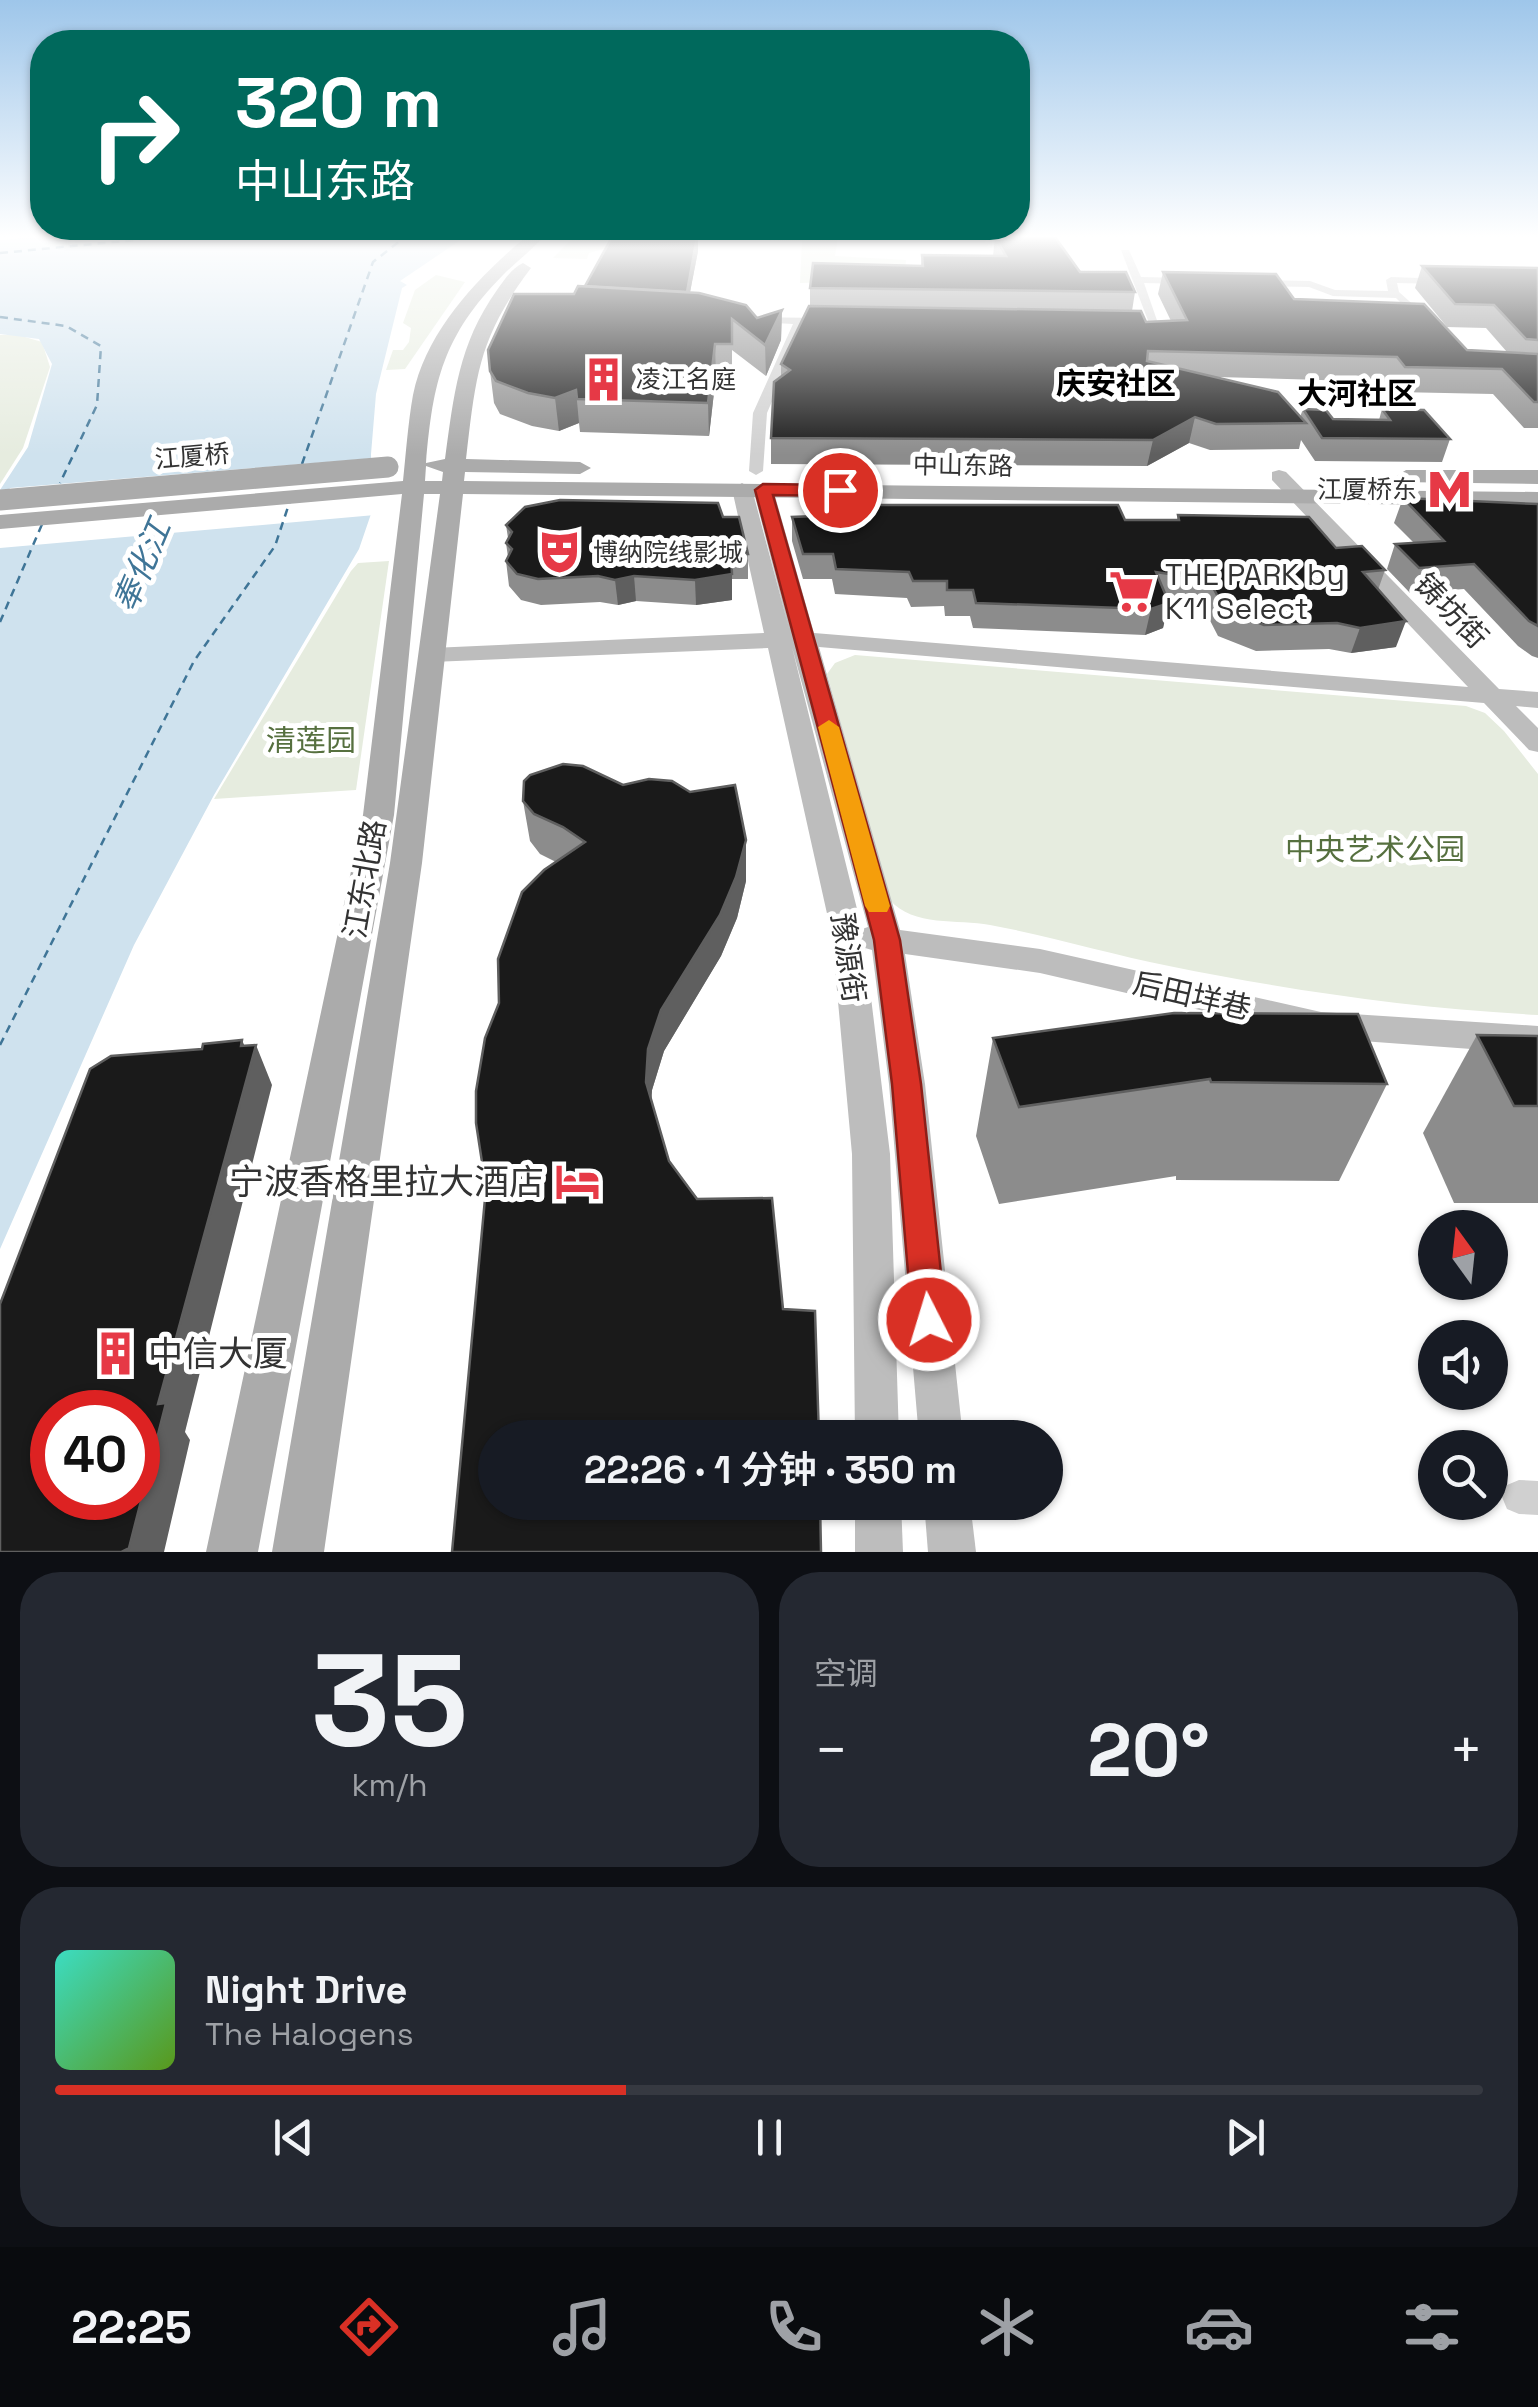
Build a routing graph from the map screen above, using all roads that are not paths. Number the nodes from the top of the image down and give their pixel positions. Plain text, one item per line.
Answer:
1 (466, 309) edge
2 (500, 309) edge
3 (1149, 309) edge
4 (1414, 309) edge
5 (742, 318) edge
6 (800, 320) junction
7 (837, 321) edge
8 (1120, 326) edge
9 (1438, 336) edge
10 (455, 476) junction
11 (401, 477) junction
12 (1538, 478) edge
13 (754, 483) junction
14 (1300, 487) junction
15 (1538, 499) edge
16 (0, 500) edge
17 (0, 522) edge
18 (791, 639) junction
19 (432, 655) junction
20 (1521, 695) edge
21 (1538, 719) edge
22 (1538, 744) edge
23 (848, 936) junction
24 (887, 940) junction
25 (1538, 1040) edge
26 (877, 1420) edge
27 (938, 1420) edge
28 (878, 1520) edge
29 (949, 1520) edge
30 (232, 1552) edge
31 (298, 1552) edge
32 (879, 1552) edge
33 (952, 1552) edge

1 - 11 main road, 江东北路
2 - 10 main road, 江东北路
3 - 8 street
4 - 9 street
5 - 6 street
6 - 7 street
6 - 13 street
10 - 11 main road, 中山东路
10 - 13 main road, 中山东路
10 - 19 main road, 江东北路
11 - 16 main road, 江厦桥, bridge
11 - 17 main road, 江厦桥
11 - 30 main road, 江东北路
12 - 14 main road, 中山东路
13 - 14 main road, 中山东路
13 - 18 street, 豫源街
14 - 15 main road, 中山东路
14 - 20 street, 铸坊街
18 - 19 street
18 - 20 street
18 - 23 street, 豫源街
18 - 24 street, 豫源街
19 - 31 main road, 江东北路
20 - 21 street, 铸坊街
20 - 22 street, 铸坊街
23 - 24 street, 后田垟巷
23 - 26 street, 豫源街
24 - 25 street, 后田垟巷
24 - 27 street, 豫源街
28 - 32 street
29 - 33 street

